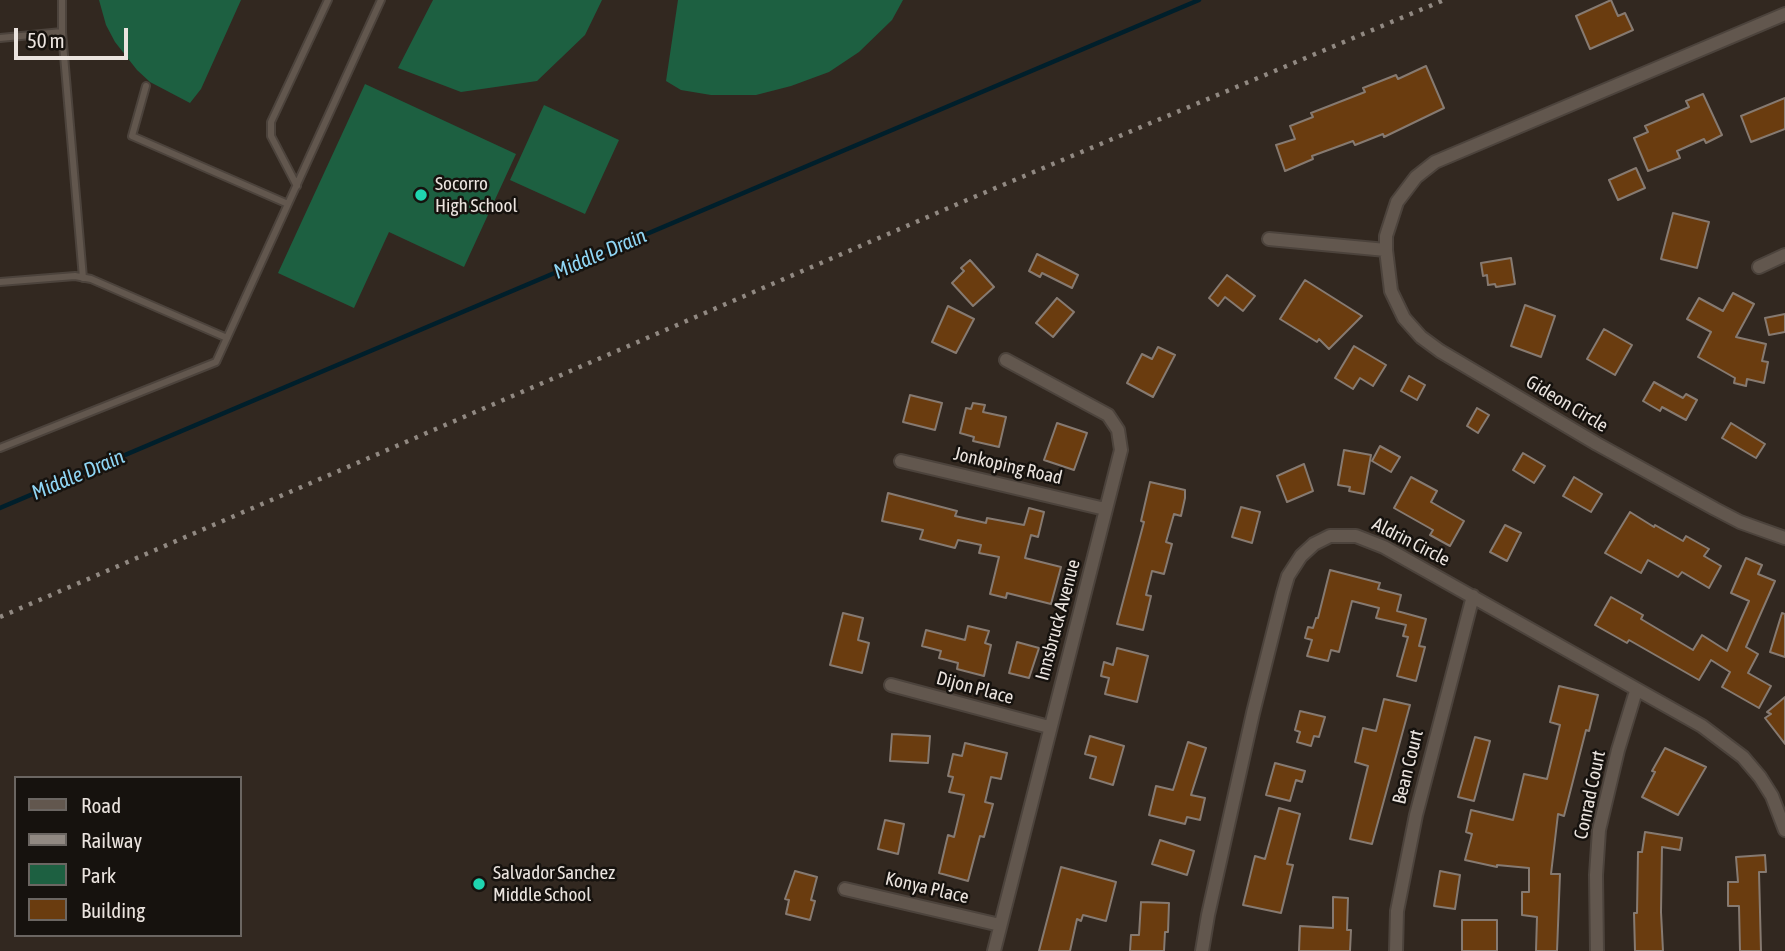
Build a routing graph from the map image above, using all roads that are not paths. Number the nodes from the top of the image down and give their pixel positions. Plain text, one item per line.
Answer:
1 (62, 0) edge
2 (328, 0) edge
3 (381, 0) edge
4 (1785, 13) edge
5 (62, 32) junction
6 (0, 38) edge
7 (146, 86) dead end
8 (297, 186) junction
9 (288, 204) junction
10 (1269, 239) dead end
11 (1386, 250) junction
12 (1785, 255) edge
13 (1759, 267) dead end
14 (83, 278) junction
15 (0, 282) edge
16 (227, 338) junction
17 (1006, 360) dead end
18 (0, 448) edge
19 (901, 461) dead end
20 (1105, 509) junction
21 (1785, 538) edge
22 (1473, 596) junction
23 (891, 685) dead end
24 (1636, 691) junction
25 (1049, 727) junction
26 (1785, 830) edge
27 (845, 889) dead end
28 (1000, 925) junction
29 (994, 951) edge
30 (1202, 951) edge
31 (1396, 951) edge
32 (1597, 951) edge

1 - 5 lane
2 - 8 lane
3 - 8 lane
4 - 11 street, Gideon Circle
5 - 6 lane
5 - 14 lane
7 - 9 lane
8 - 9 lane
9 - 16 lane
10 - 11 street
11 - 21 street, Gideon Circle
12 - 13 street
14 - 15 lane
14 - 16 lane
16 - 18 lane
17 - 20 street, Innsbruck Avenue
19 - 20 street, Jonkoping Road
20 - 25 street, Innsbruck Avenue
22 - 24 street, Aldrin Circle
22 - 30 street, Aldrin Circle
22 - 31 street, Bean Court
23 - 25 street, Dijon Place
24 - 26 street, Aldrin Circle
24 - 32 street, Conrad Court
25 - 28 street, Innsbruck Avenue
27 - 28 street, Konya Place
28 - 29 street, Innsbruck Avenue

